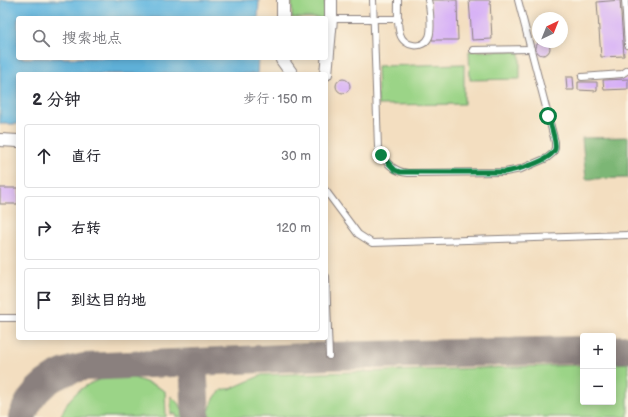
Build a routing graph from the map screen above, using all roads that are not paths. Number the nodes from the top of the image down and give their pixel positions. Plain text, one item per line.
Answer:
1 (283, 0) edge
2 (331, 0) edge
3 (373, 0) edge
4 (398, 0) edge
5 (428, 0) edge
6 (518, 0) edge
7 (625, 0) edge
8 (283, 16) edge
9 (331, 19) junction
10 (374, 19) junction
11 (398, 19) junction
12 (628, 45) edge
13 (531, 49) junction
14 (473, 50) dead end
15 (328, 52) edge
16 (282, 60) edge
17 (327, 60) edge
18 (628, 70) edge
19 (291, 72) edge
20 (326, 72) edge
21 (582, 77) dead end
22 (0, 140) edge
23 (16, 141) edge
24 (328, 194) edge
25 (628, 235) edge
26 (0, 318) edge
27 (16, 318) edge
28 (328, 332) edge
29 (329, 356) dead end

1 - 8 street
2 - 9 street
3 - 10 lane
4 - 11 lane
5 - 11 lane
6 - 13 lane
7 - 12 lane
9 - 10 lane
9 - 15 street
10 - 11 lane
10 - 13 lane
13 - 14 lane
16 - 19 street
17 - 20 street
18 - 21 lane
22 - 23 street
24 - 25 lane
26 - 27 lane
28 - 29 lane

